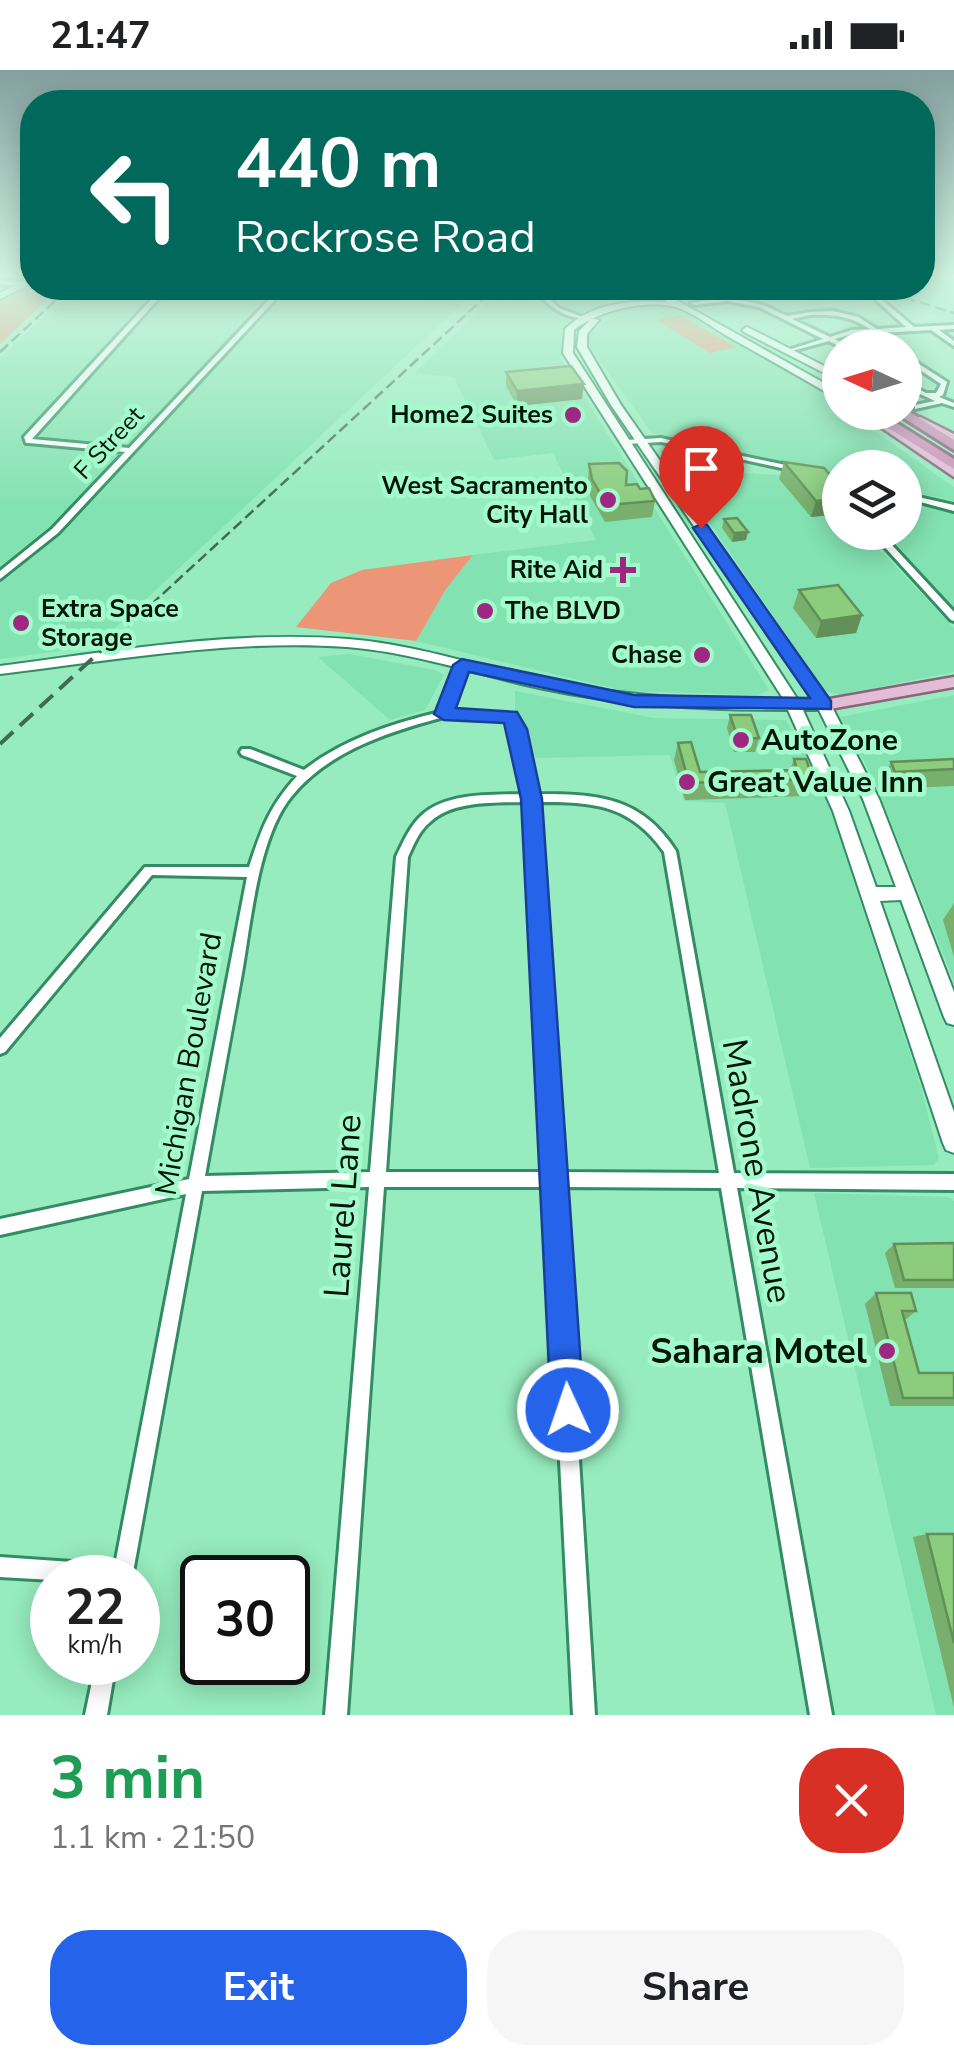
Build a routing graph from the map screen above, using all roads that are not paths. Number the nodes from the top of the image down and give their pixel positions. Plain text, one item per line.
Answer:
1 (104, 353) edge
2 (221, 353) edge
3 (569, 353) edge
4 (586, 353) edge
5 (765, 353) edge
6 (795, 353) edge
7 (922, 366) edge
8 (822, 368) edge
9 (822, 386) edge
10 (922, 392) edge
11 (936, 398) junction
12 (922, 405) edge
13 (954, 405) edge
14 (922, 424) edge
15 (893, 430) edge
16 (897, 430) edge
17 (642, 440) junction
18 (626, 442) junction
19 (954, 442) edge
20 (695, 447) edge
21 (129, 450) junction
22 (710, 450) edge
23 (954, 465) edge
24 (812, 472) edge
25 (954, 474) edge
26 (922, 500) edge
27 (954, 508) edge
28 (679, 524) junction
29 (705, 534) junction
30 (892, 550) edge
31 (714, 572) junction
32 (0, 576) edge
33 (745, 592) junction
34 (954, 618) edge
35 (462, 665) junction
36 (0, 670) edge
37 (954, 682) edge
38 (794, 705) junction
39 (824, 705) junction
40 (444, 714) junction
41 (246, 752) dead end
42 (306, 775) junction
43 (532, 799) junction
44 (254, 872) junction
45 (908, 893) junction
46 (869, 894) junction
47 (954, 1017) edge
48 (0, 1048) edge
49 (954, 1143) edge
50 (374, 1179) junction
51 (728, 1179) junction
52 (556, 1180) junction
53 (954, 1182) edge
54 (198, 1184) junction
55 (0, 1228) edge
56 (126, 1555) edge
57 (0, 1567) edge
58 (30, 1569) edge
59 (102, 1685) edge
60 (96, 1715) edge
61 (336, 1715) edge
62 (584, 1715) edge
63 (821, 1715) edge

1 - 21 street
2 - 21 street, F Street
3 - 18 main road
4 - 17 main road
5 - 9 main road
6 - 8 main road
7 - 11 street
10 - 11 street
11 - 12 street
11 - 13 street
14 - 19 highway
15 - 25 main road
16 - 23 highway
17 - 18 street
17 - 20 street
17 - 29 main road
18 - 28 main road
21 - 32 street, F Street
22 - 24 street
26 - 27 street
28 - 29 main road
28 - 31 main road
29 - 33 main road
30 - 34 street
31 - 33 main road
31 - 38 main road
33 - 39 main road
35 - 36 main road
35 - 38 main road
35 - 40 street
37 - 39 main road
38 - 39 main road
38 - 46 main road
39 - 45 main road
40 - 42 street, Michigan Boulevard
40 - 43 street, Michigan Boulevard
41 - 42 street
42 - 44 street, Michigan Boulevard
43 - 50 street, Laurel Lane
43 - 51 street, Madrone Avenue
43 - 52 street
44 - 48 street
44 - 54 street, Michigan Boulevard
45 - 46 main road
45 - 47 main road
46 - 49 main road
50 - 52 street
50 - 54 street
50 - 61 street, Laurel Lane
51 - 52 street
51 - 53 street
51 - 63 street, Madrone Avenue
52 - 62 street
54 - 55 street
54 - 56 street, Michigan Boulevard
57 - 58 street
59 - 60 street

